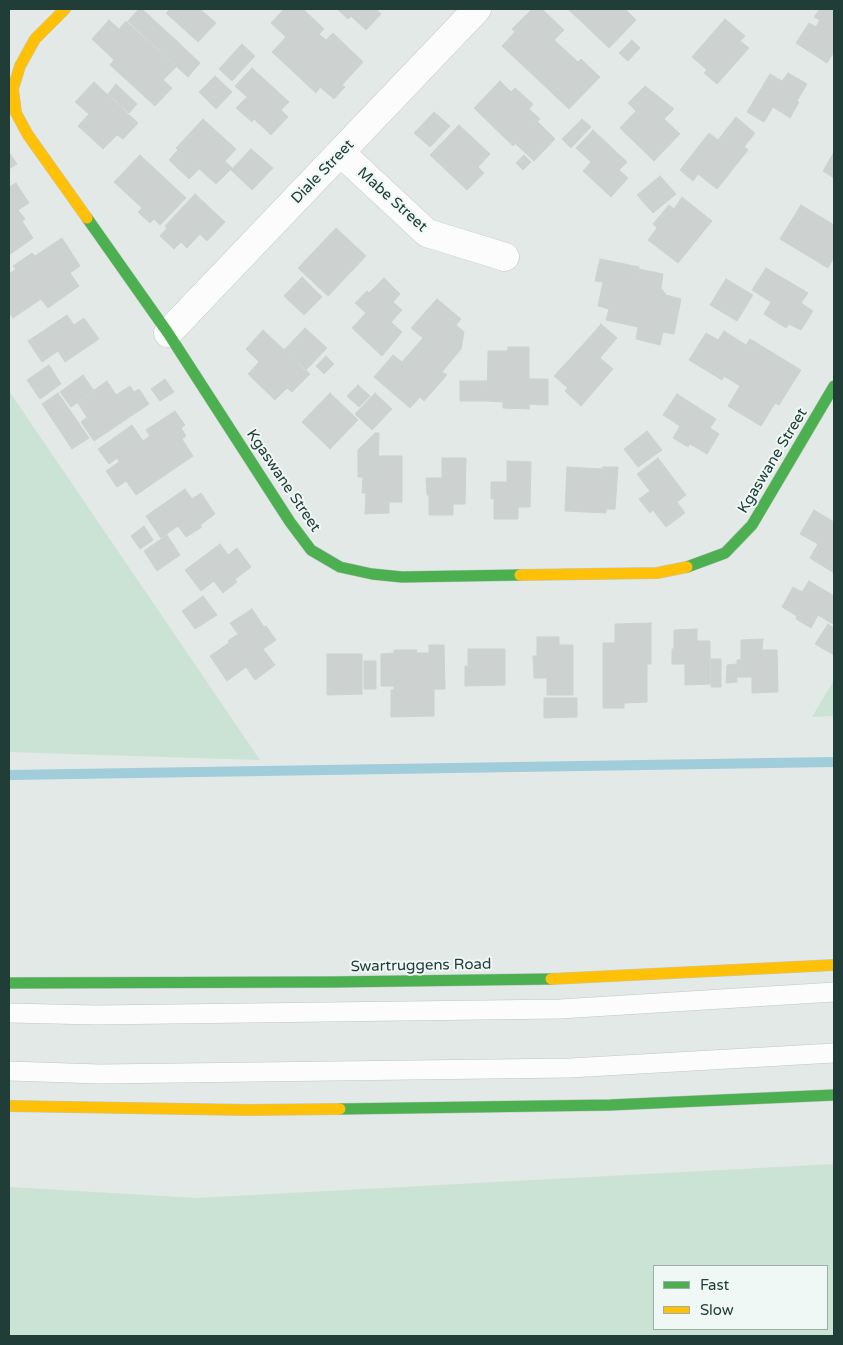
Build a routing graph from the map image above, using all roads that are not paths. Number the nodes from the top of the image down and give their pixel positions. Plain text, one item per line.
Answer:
1 (64, 9) edge
2 (477, 9) edge
3 (341, 153) junction
4 (505, 256) dead end
5 (168, 333) junction
6 (834, 386) edge
7 (834, 965) edge
8 (9, 982) edge
9 (834, 992) edge
10 (9, 1013) edge
11 (834, 1053) edge
12 (9, 1071) edge
13 (834, 1095) edge
14 (9, 1106) edge

1 - 5 main road, Kgaswane Street
2 - 3 street, Diale Street
3 - 4 street, Mabe Street
3 - 5 street, Diale Street
5 - 6 main road, Kgaswane Street
7 - 8 main road, Swartruggens Road
9 - 10 lane
11 - 12 lane
13 - 14 main road

